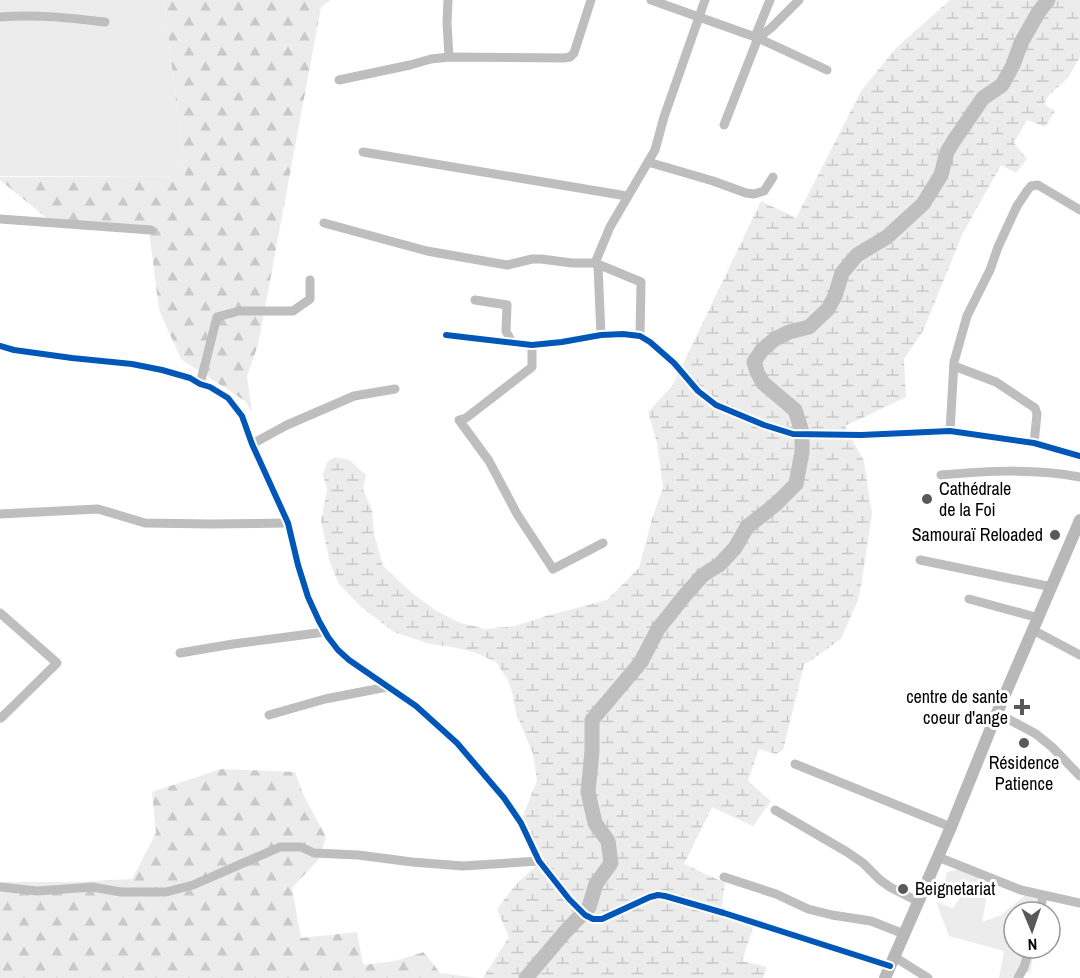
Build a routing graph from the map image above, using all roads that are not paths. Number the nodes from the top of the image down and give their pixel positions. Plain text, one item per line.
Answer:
1 (448, 0) edge
2 (591, 0) edge
3 (651, 0) edge
4 (705, 0) edge
5 (770, 0) edge
6 (799, 0) edge
7 (700, 16) junction
8 (0, 17) edge
9 (105, 22) dead end
10 (757, 38) junction
11 (449, 57) junction
12 (827, 70) dead end
13 (339, 80) dead end
14 (724, 125) dead end
15 (363, 152) dead end
16 (648, 162) junction
17 (773, 177) dead end
18 (627, 196) junction
19 (1080, 210) edge
20 (0, 219) edge
21 (324, 223) dead end
22 (151, 230) dead end
23 (595, 263) junction
24 (310, 280) dead end
25 (475, 300) dead end
26 (446, 335) dead end
27 (601, 335) junction
28 (640, 336) junction
29 (513, 343) junction
30 (532, 345) junction
31 (0, 346) edge
32 (954, 366) junction
33 (200, 384) junction
34 (395, 389) dead end
35 (951, 431) junction
36 (1034, 443) junction
37 (252, 444) junction
38 (1080, 456) edge
39 (941, 475) dead end
40 (1080, 477) edge
41 (0, 514) edge
42 (1080, 520) edge
43 (288, 523) junction
44 (603, 543) dead end
45 (920, 560) dead end
46 (1052, 587) junction
47 (969, 599) dead end
48 (0, 613) edge
49 (1039, 618) junction
50 (1033, 630) junction
51 (326, 632) junction
52 (180, 653) dead end
53 (1080, 655) edge
54 (387, 687) junction
55 (997, 713) junction
56 (269, 715) dead end
57 (0, 717) edge
58 (795, 764) dead end
59 (1080, 776) edge
60 (775, 810) dead end
61 (951, 827) junction
62 (938, 857) junction
63 (539, 861) junction
64 (724, 877) dead end
65 (0, 888) edge
66 (1043, 896) junction
67 (1042, 900) edge
68 (919, 902) junction
69 (1080, 903) edge
70 (904, 934) junction
71 (1026, 960) edge
72 (892, 961) junction
73 (885, 978) edge
74 (928, 978) edge
75 (1018, 978) edge

1 - 11 street
2 - 11 street
3 - 7 street
4 - 7 street
5 - 10 street
6 - 10 street
7 - 10 street
7 - 16 street
8 - 9 street
10 - 12 street
10 - 14 street
11 - 13 street
15 - 18 street
16 - 17 street
16 - 18 street
18 - 23 street
19 - 32 street
20 - 22 street
21 - 23 street
23 - 27 street
23 - 28 street
24 - 33 street
25 - 29 street
26 - 29 street
27 - 28 street
27 - 30 street
28 - 35 street
29 - 30 street
30 - 44 street
31 - 33 street
32 - 35 street
32 - 36 street
33 - 37 street
34 - 37 street
35 - 36 street
36 - 38 street
37 - 43 street
39 - 40 street
41 - 43 street
42 - 46 main road
43 - 51 street
45 - 46 street
46 - 49 main road
47 - 49 street
48 - 57 street
49 - 50 main road
50 - 53 street
50 - 55 main road
51 - 52 street
51 - 54 street
54 - 56 street
54 - 63 street
55 - 59 street
55 - 61 main road
58 - 61 street
60 - 68 street
61 - 62 main road
62 - 66 street
62 - 68 main road
63 - 65 street
63 - 72 street
64 - 70 street
66 - 67 street
66 - 69 street
68 - 70 main road
70 - 72 main road
71 - 75 street
72 - 73 main road
72 - 74 street

